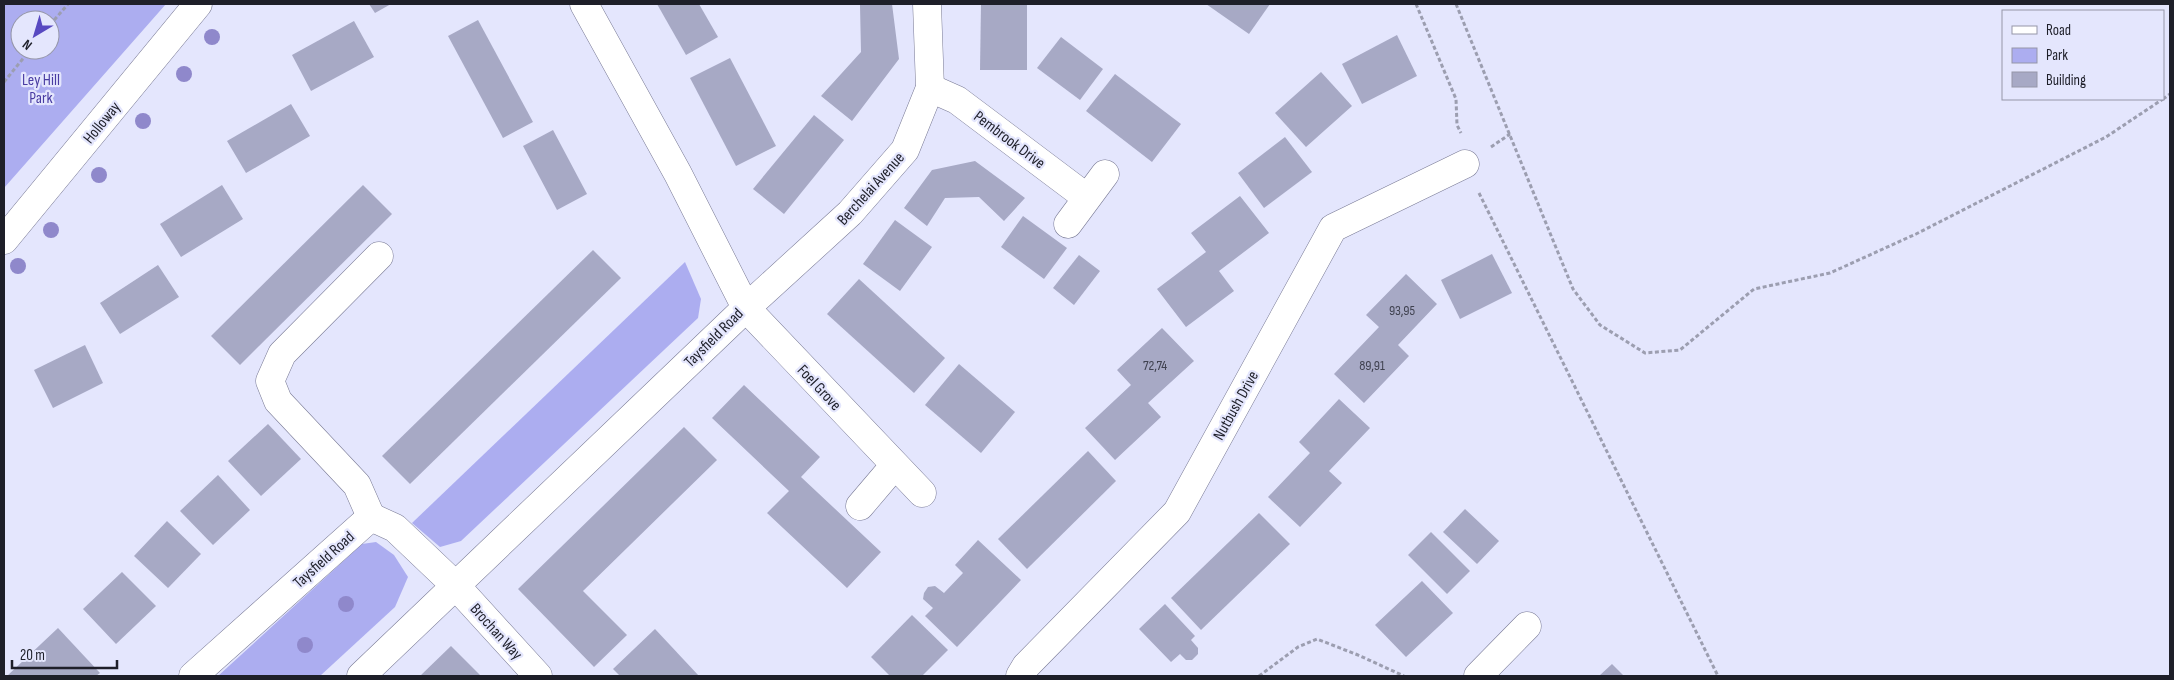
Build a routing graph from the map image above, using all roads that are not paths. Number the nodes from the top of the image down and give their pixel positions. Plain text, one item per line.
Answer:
1 (198, 4) edge
2 (584, 4) edge
3 (927, 4) edge
4 (930, 88) junction
5 (1465, 164) road end
6 (1105, 174) dead end
7 (1086, 197) junction
8 (1068, 224) dead end
9 (4, 240) edge
10 (379, 256) dead end
11 (746, 308) junction
12 (894, 466) junction
13 (922, 493) dead end
14 (860, 506) dead end
15 (371, 517) junction
16 (456, 586) junction
17 (1527, 626) dead end
18 (193, 676) edge
19 (361, 676) edge
20 (538, 676) edge
21 (1020, 676) edge
22 (1478, 676) edge

1 - 9 street, Holloway
2 - 11 street, Taysfield Road
3 - 4 street, Berchelai Avenue
4 - 7 street, Pembrook Drive
4 - 11 street, Berchelai Avenue
5 - 21 street, Nutbush Drive
6 - 7 street
7 - 8 street
10 - 15 street
11 - 12 street, Foel Grove
11 - 16 street, Taysfield Road
12 - 13 street, Foel Grove
12 - 14 street
15 - 16 street
15 - 18 street, Taysfield Road
16 - 19 street, Taysfield Road
16 - 20 street, Brochan Way
17 - 22 street

